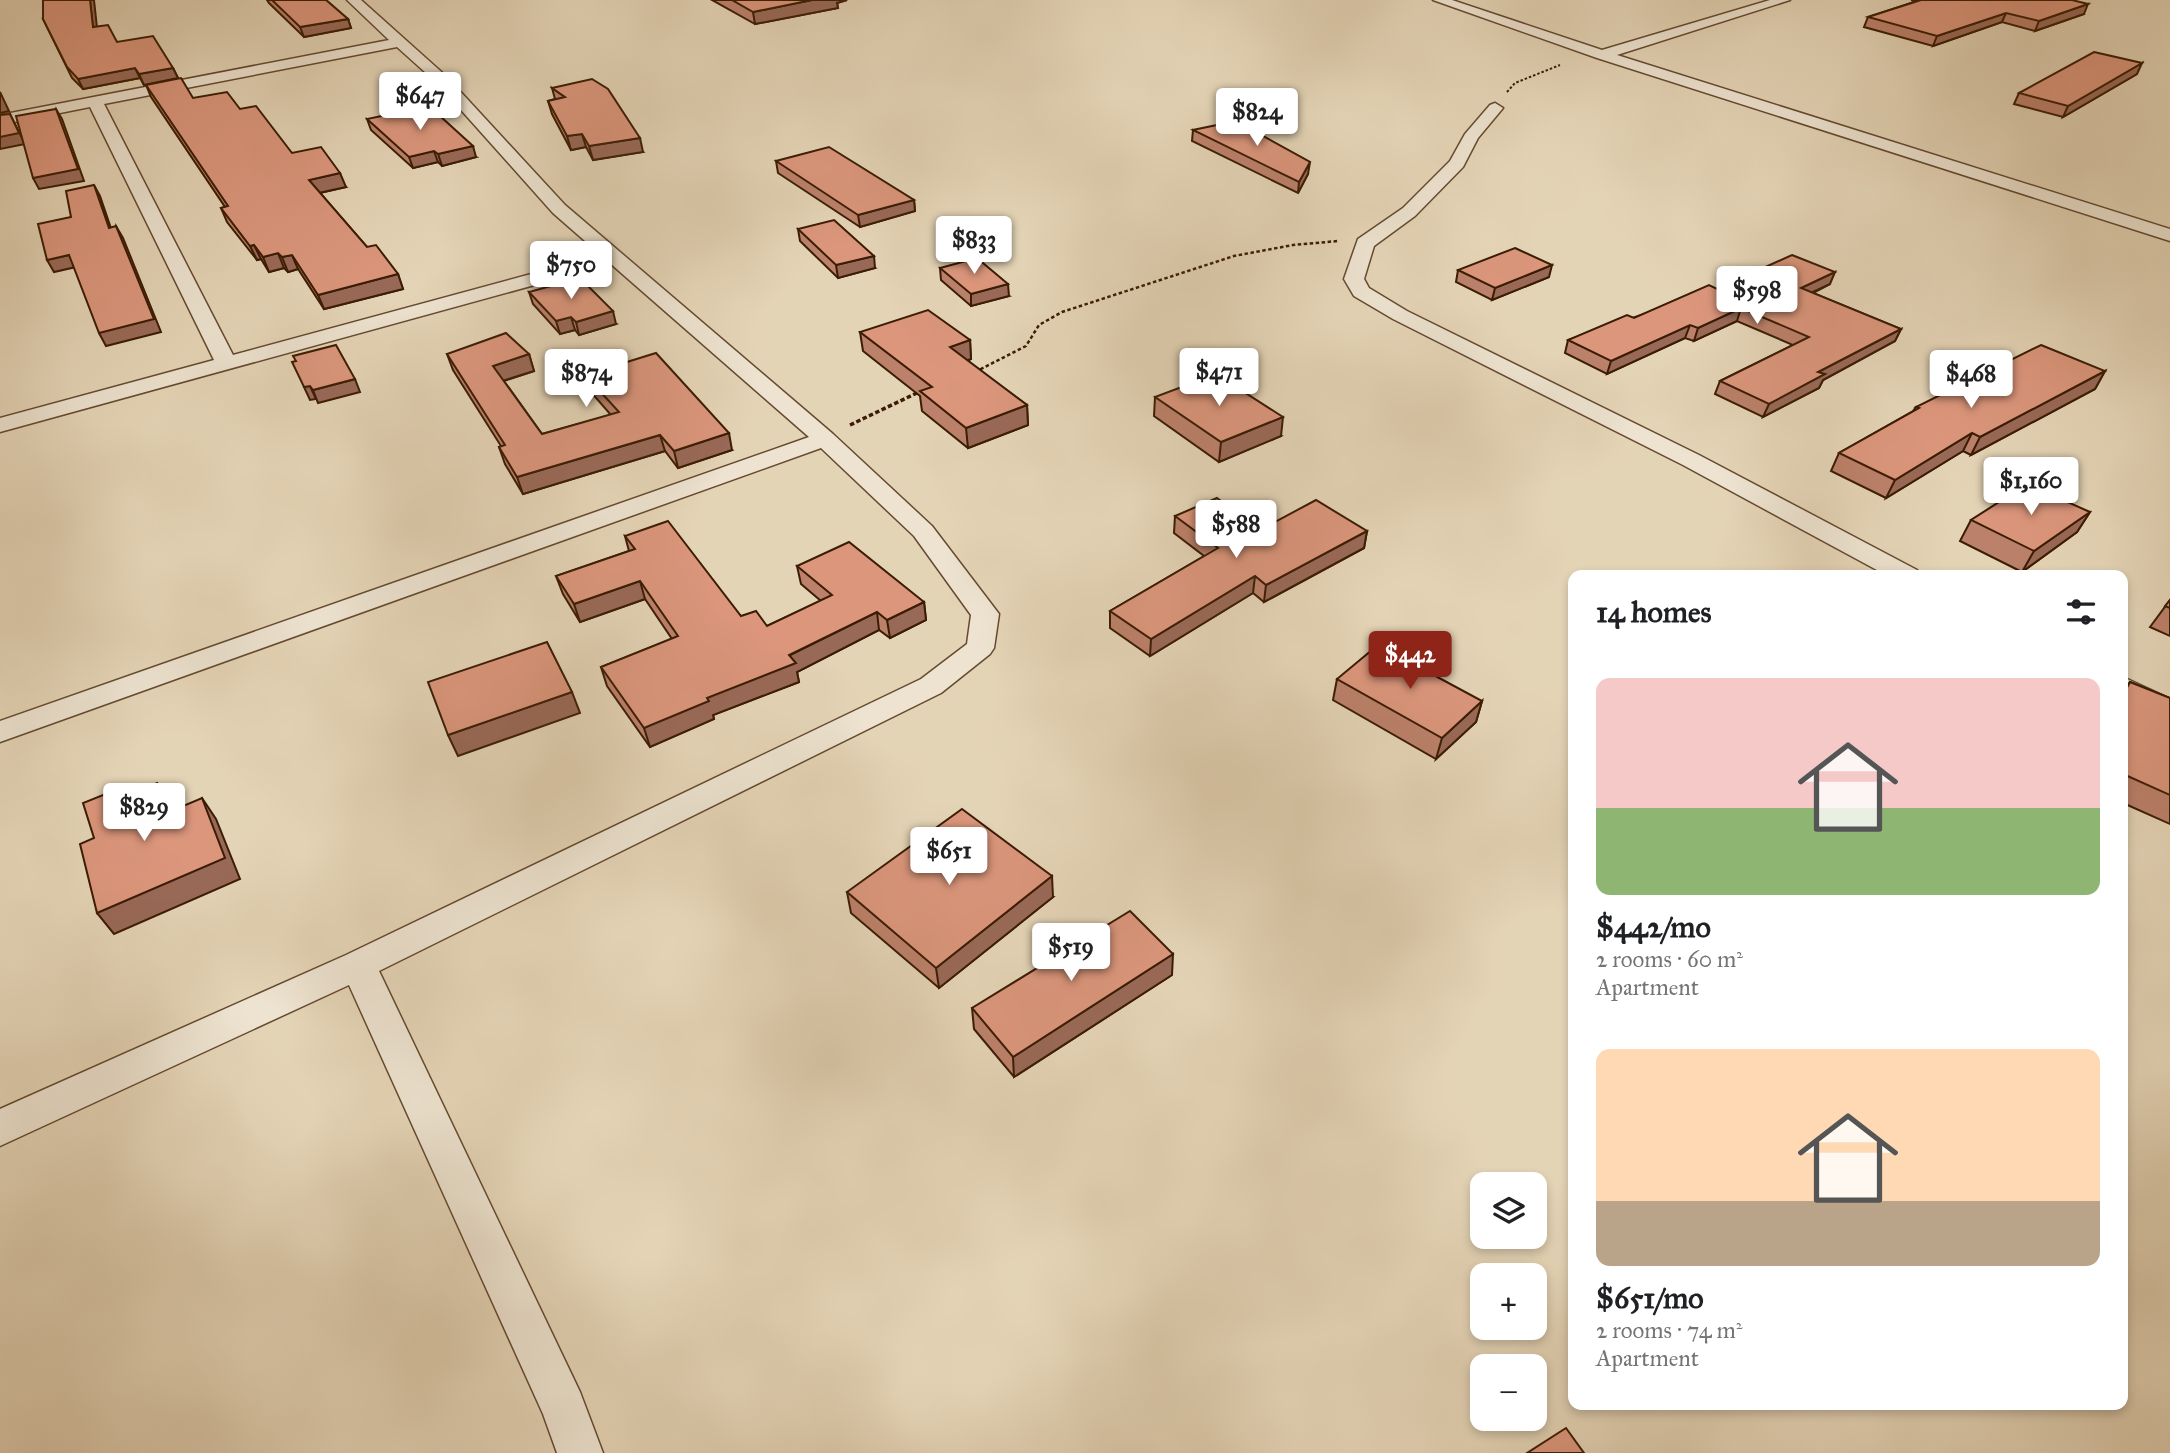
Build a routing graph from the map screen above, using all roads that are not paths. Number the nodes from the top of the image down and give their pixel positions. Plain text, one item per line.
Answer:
1 (353, 0) edge
2 (1438, 0) edge
3 (1784, 0) edge
4 (401, 42) junction
5 (1602, 55) junction
6 (94, 101) junction
7 (1495, 108) road end
8 (0, 120) edge
9 (2170, 235) edge
10 (615, 257) junction
11 (227, 365) junction
12 (0, 425) edge
13 (825, 439) junction
14 (1897, 570) edge
15 (2128, 690) edge
16 (2170, 711) edge
17 (0, 732) edge
18 (358, 965) junction
19 (0, 1128) edge
20 (580, 1453) edge

1 - 4 street
2 - 5 street
3 - 5 street
4 - 6 street
4 - 10 street
5 - 9 street
6 - 8 street
6 - 11 street
7 - 14 street
10 - 11 street
10 - 13 street
11 - 12 street
13 - 17 street
13 - 18 street
15 - 16 street
18 - 19 street
18 - 20 street

